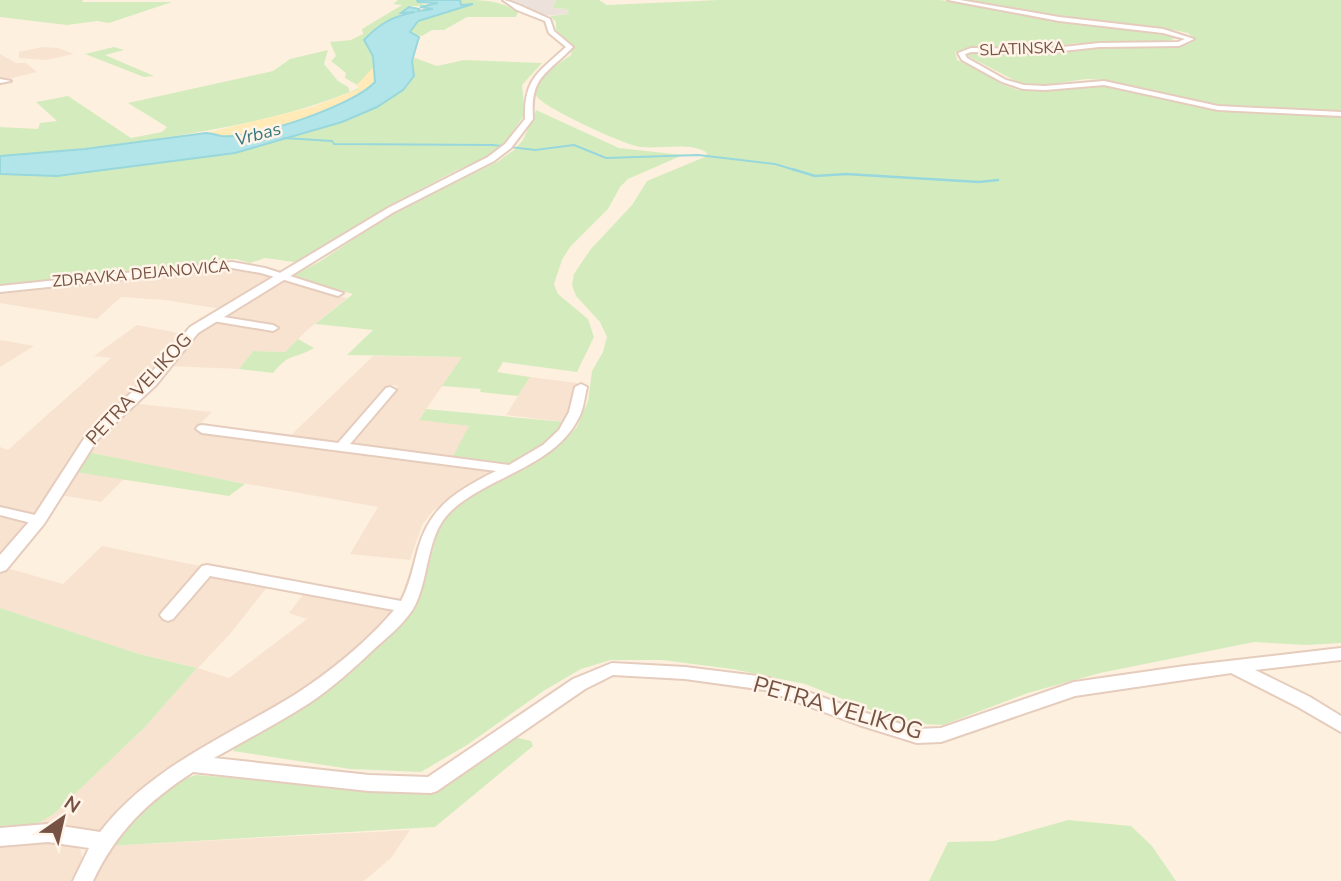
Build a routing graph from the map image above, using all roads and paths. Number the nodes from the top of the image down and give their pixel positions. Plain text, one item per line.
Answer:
1 (506, 0) edge
2 (951, 0) edge
3 (1341, 114) edge
4 (282, 277) junction
5 (0, 289) edge
6 (338, 293) dead end
7 (211, 318) junction
8 (273, 328) dead end
9 (581, 387) dead end
10 (390, 390) dead end
11 (202, 429) dead end
12 (341, 447) junction
13 (513, 469) junction
14 (0, 511) edge
15 (39, 520) junction
16 (0, 566) edge
17 (406, 607) junction
18 (168, 615) dead end
19 (1341, 654) edge
20 (1233, 666) junction
21 (1341, 725) edge
22 (194, 764) junction
23 (0, 836) edge
24 (103, 841) junction
25 (83, 881) edge

1 - 4 street, PETRA VELIKOG
2 - 3 street, SLATINSKA
4 - 5 street, ZDRAVKA DEJANOVIĆA
4 - 6 street, ZDRAVKA DEJANOVIĆA
4 - 7 street, PETRA VELIKOG
7 - 8 street
7 - 15 street, PETRA VELIKOG
9 - 13 street
10 - 12 street
11 - 12 street
12 - 13 street
13 - 17 street
14 - 15 street
15 - 16 street, PETRA VELIKOG
17 - 18 street
17 - 22 street
19 - 20 street, PETRA VELIKOG
20 - 21 street
20 - 22 street, PETRA VELIKOG
22 - 24 street
23 - 24 street
24 - 25 street

